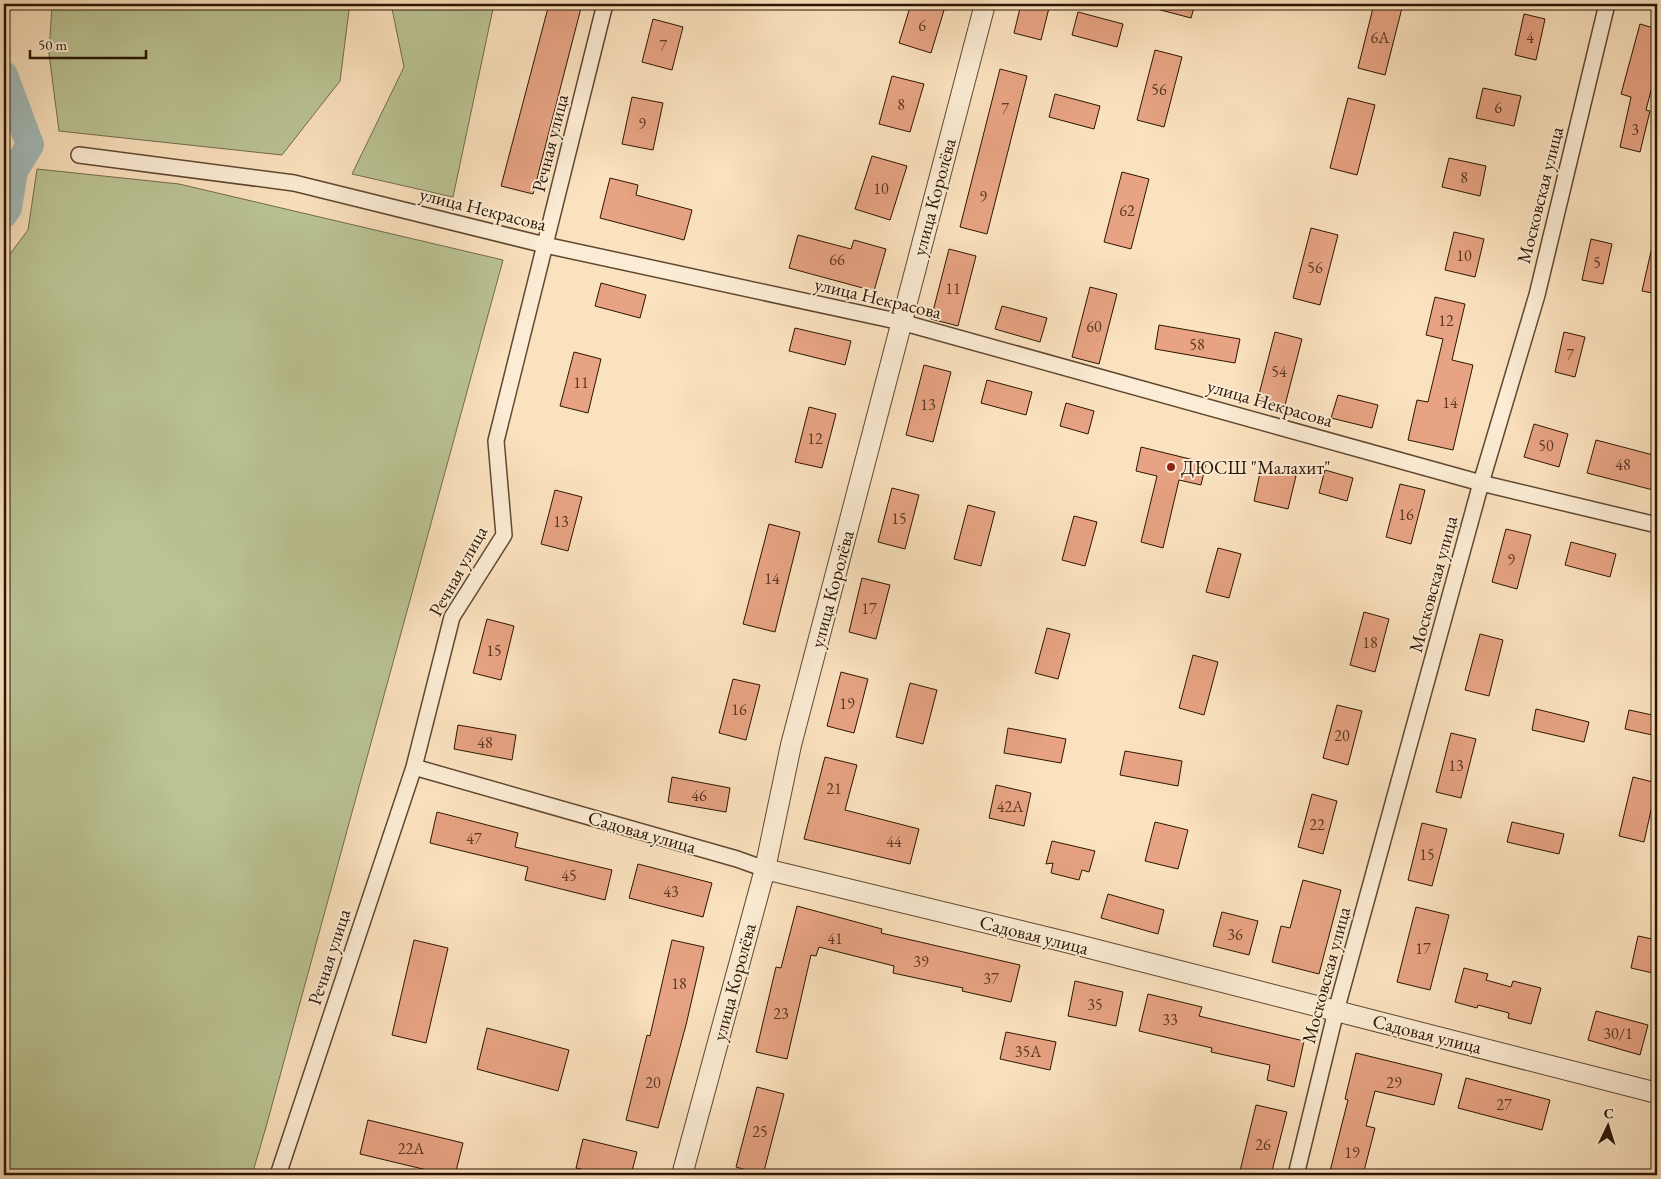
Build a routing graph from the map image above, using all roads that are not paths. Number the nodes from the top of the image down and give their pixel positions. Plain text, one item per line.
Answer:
1 (605, 4) edge
2 (985, 4) edge
3 (1607, 4) edge
4 (79, 155) dead end
5 (545, 245) junction
6 (901, 322) junction
7 (1481, 483) junction
8 (1657, 525) edge
9 (414, 767) junction
10 (765, 869) junction
11 (1336, 1011) junction
12 (1657, 1093) edge
13 (278, 1175) edge
14 (682, 1175) edge
15 (1296, 1175) edge

1 - 5 street, Речная улица
2 - 6 street, улица Королёва
3 - 7 street, Московская улица
4 - 5 street, улица Некрасова
5 - 6 street, улица Некрасова
5 - 9 street, Речная улица
6 - 7 street, улица Некрасова
6 - 10 street, улица Королёва
7 - 8 street, улица Некрасова
7 - 11 street, Московская улица
9 - 10 street, Садовая улица
9 - 13 street, Речная улица
10 - 11 street, Садовая улица
10 - 14 street, улица Королёва
11 - 12 street, Садовая улица
11 - 15 street, Московская улица

